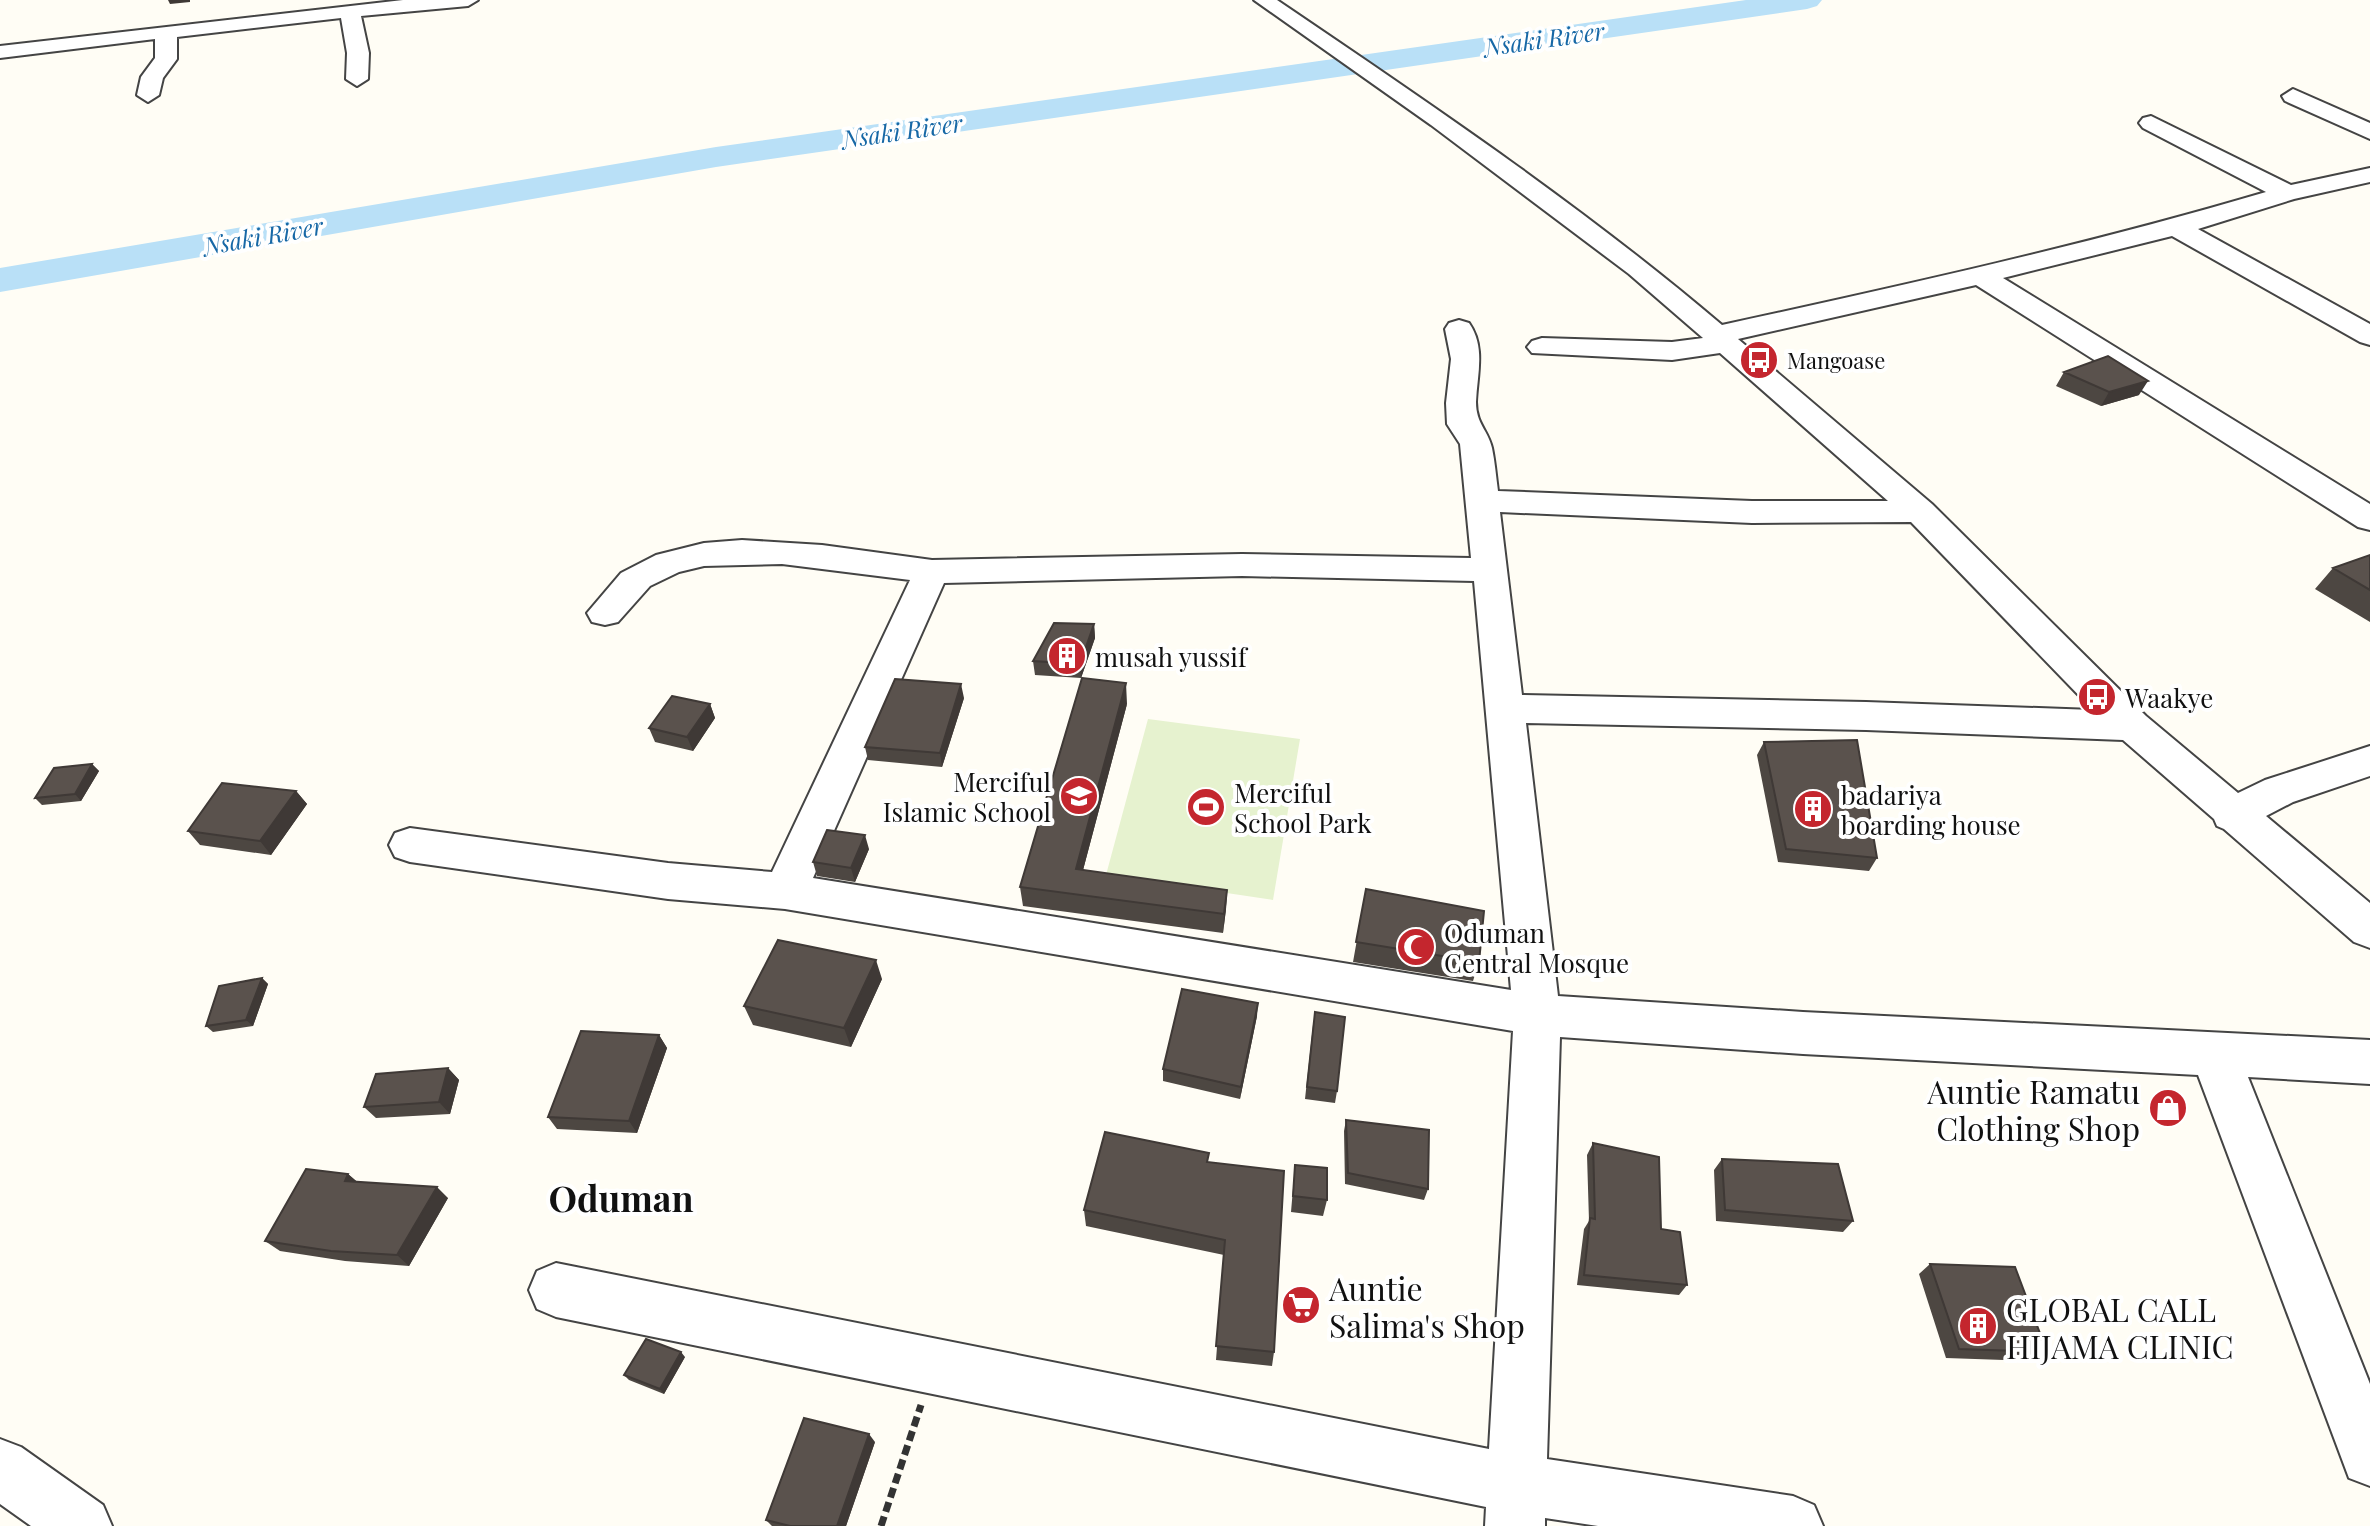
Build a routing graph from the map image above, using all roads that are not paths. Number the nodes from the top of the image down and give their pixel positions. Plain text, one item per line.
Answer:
1 (468, 0) edge
2 (1264, 0) edge
3 (298, 8) edge
4 (350, 11) junction
5 (169, 31) junction
6 (0, 52) edge
7 (357, 79) dead end
8 (148, 95) dead end
9 (2293, 96) dead end
10 (2151, 123) dead end
11 (2370, 132) edge
12 (2370, 175) edge
13 (2336, 183) junction
14 (2288, 193) junction
15 (2370, 200) edge
16 (2176, 227) junction
17 (1980, 276) junction
18 (1459, 329) dead end
19 (2370, 336) edge
20 (1721, 340) junction
21 (1542, 347) dead end
22 (1484, 501) junction
23 (1920, 511) junction
24 (2370, 519) edge
25 (1490, 570) junction
26 (932, 572) junction
27 (605, 613) dead end
28 (1504, 709) junction
29 (2132, 726) junction
30 (2370, 761) edge
31 (2232, 815) junction
32 (410, 845) dead end
33 (785, 891) junction
34 (2370, 929) edge
35 (1537, 1015) junction
36 (2215, 1055) junction
37 (2370, 1062) edge
38 (556, 1290) dead end
39 (2370, 1457) edge
40 (0, 1468) edge
41 (1516, 1505) edge
42 (82, 1526) edge
43 (1793, 1526) edge

1 - 4 street
2 - 20 street
3 - 4 street
3 - 5 street
4 - 7 street
5 - 6 street
5 - 8 street
9 - 11 street
10 - 14 street
12 - 13 street
13 - 14 street
13 - 15 street
14 - 16 street
16 - 17 street
16 - 19 street
17 - 20 street
17 - 24 street
18 - 22 street
20 - 21 street
20 - 23 street
22 - 23 street
22 - 25 street
23 - 29 street
25 - 26 street
25 - 28 street
26 - 27 street
26 - 33 street
28 - 29 street
28 - 35 street
29 - 31 street
30 - 31 street
31 - 34 street
32 - 33 street
33 - 35 street
35 - 36 street
35 - 41 street
36 - 37 street
36 - 39 street
38 - 41 street
40 - 42 street
41 - 43 street

